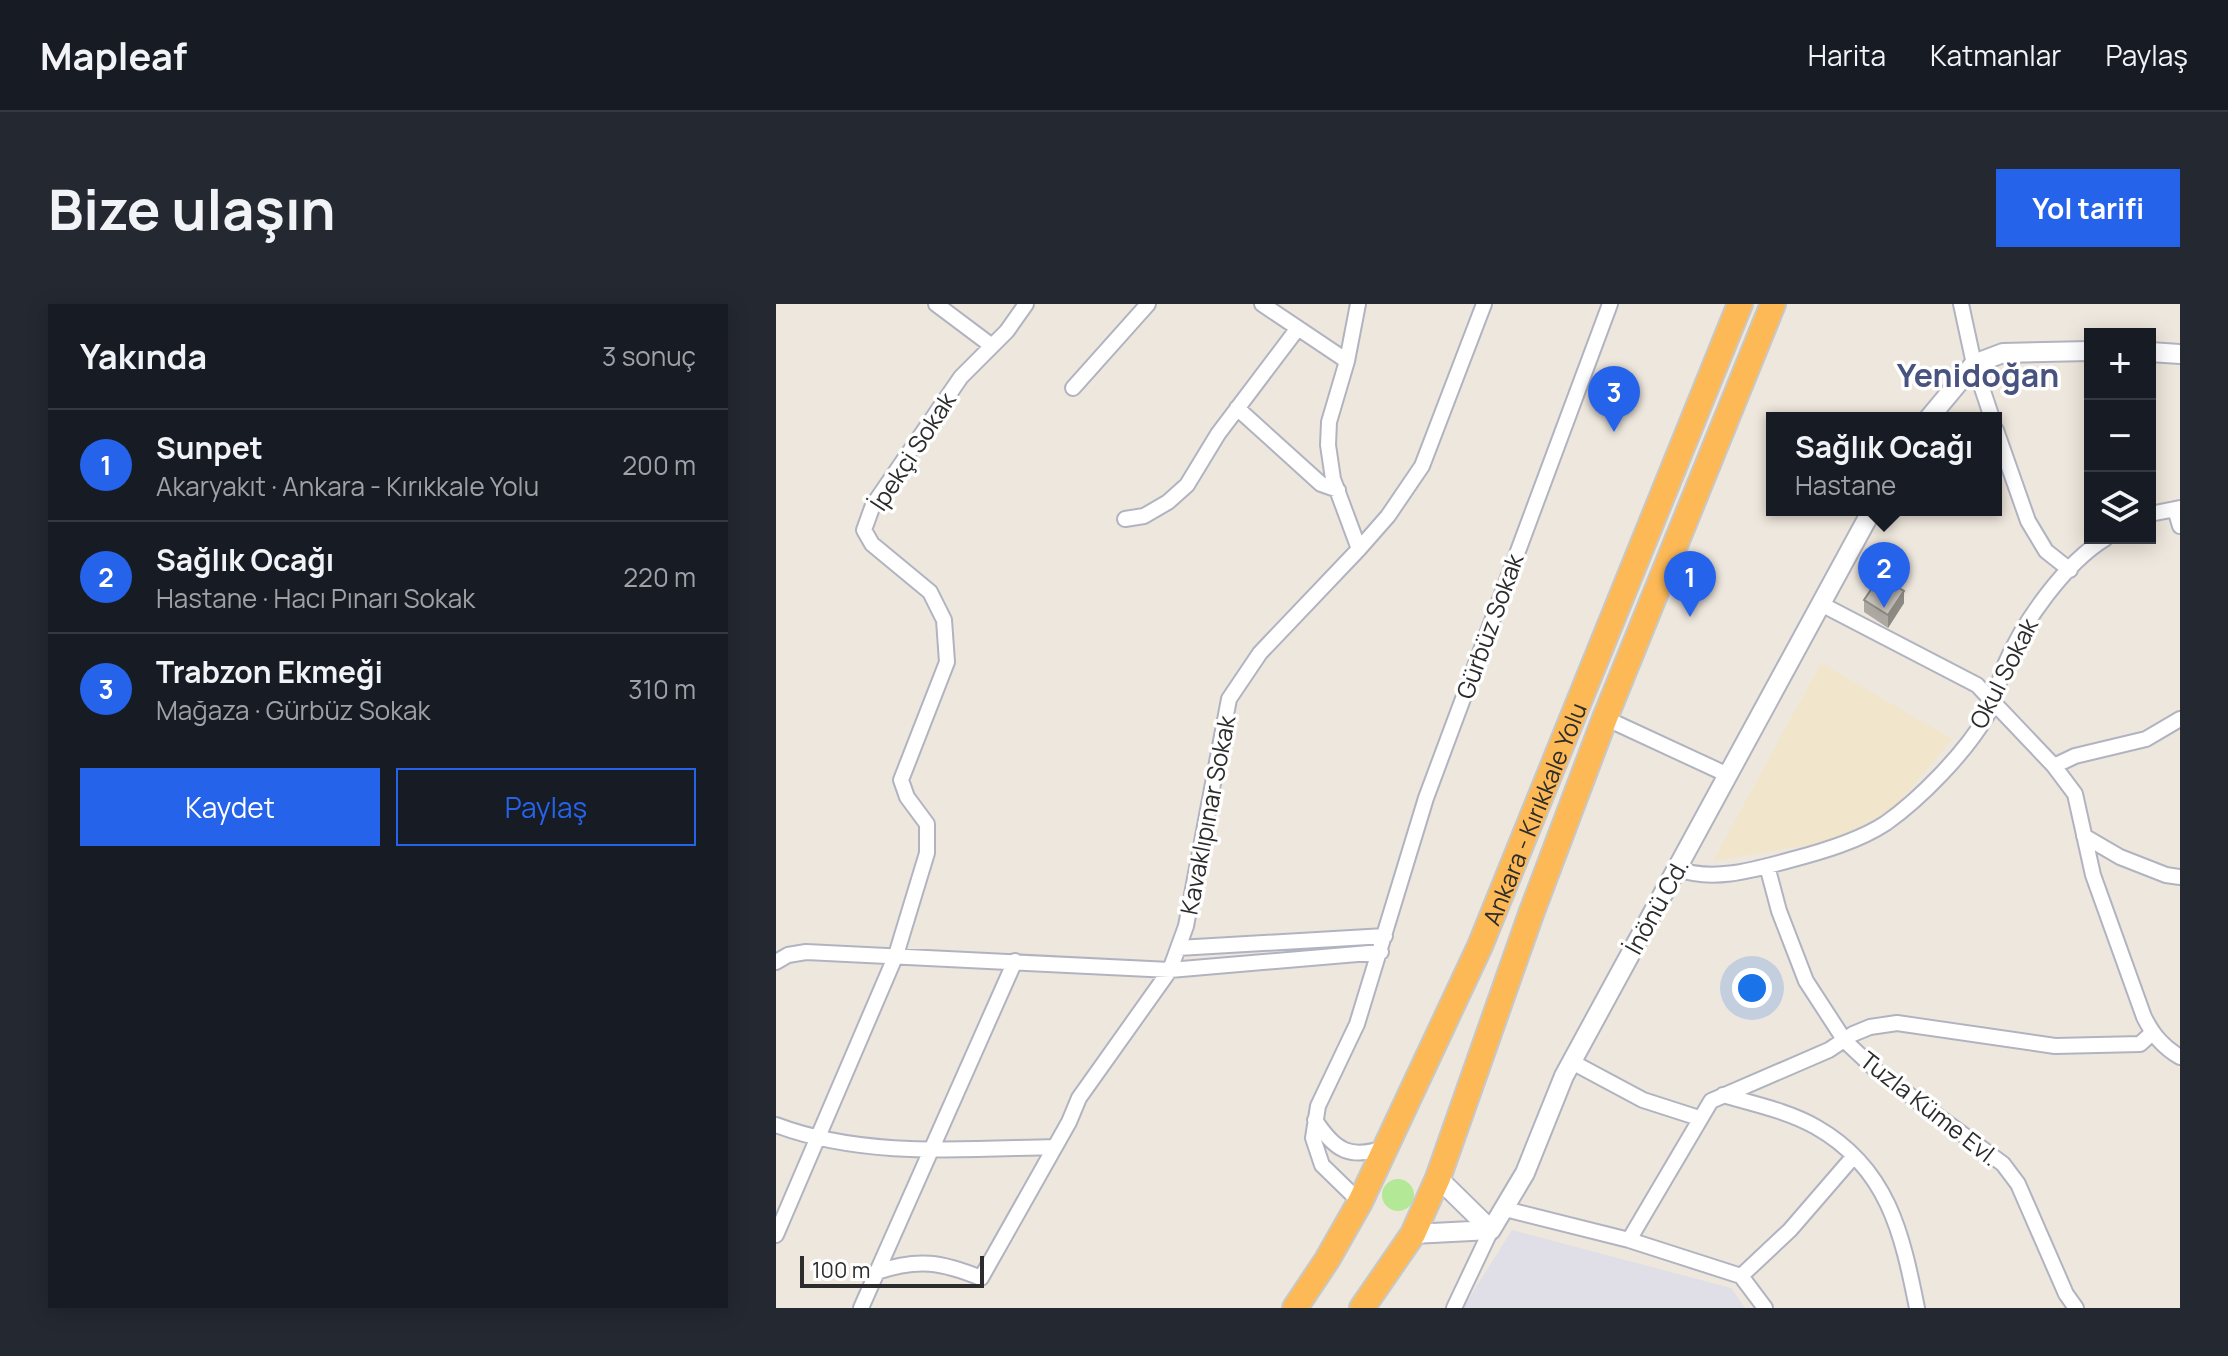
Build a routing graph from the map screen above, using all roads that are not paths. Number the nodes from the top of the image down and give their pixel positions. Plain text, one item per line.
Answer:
1 (936, 304) edge
2 (1026, 304) edge
3 (1148, 304) edge
4 (1262, 304) edge
5 (1358, 304) edge
6 (1484, 304) edge
7 (1610, 304) edge
8 (1740, 304) edge
9 (1773, 304) edge
10 (1961, 304) edge
11 (1298, 328) junction
12 (992, 346) junction
13 (2084, 351) edge
14 (2156, 352) edge
15 (2180, 354) edge
16 (1347, 361) junction
17 (1974, 364) junction
18 (1073, 388) dead end
19 (1237, 408) junction
20 (1934, 412) edge
21 (1990, 412) edge
22 (2002, 447) edge
23 (1338, 490) junction
24 (2178, 508) edge
25 (2156, 513) edge
26 (1869, 516) edge
27 (1125, 519) dead end
28 (2180, 526) edge
29 (2099, 544) edge
30 (1359, 549) junction
31 (2070, 570) junction
32 (1821, 604) junction
33 (1993, 701) junction
34 (1605, 718) junction
35 (2180, 719) edge
36 (2054, 766) junction
37 (1728, 775) junction
38 (2084, 836) junction
39 (1767, 866) junction
40 (1677, 869) junction
41 (2180, 877) edge
42 (1385, 936) junction
43 (1178, 948) junction
44 (1381, 952) junction
45 (896, 955) junction
46 (1015, 961) junction
47 (776, 962) edge
48 (1170, 970) junction
49 (2152, 1033) junction
50 (1845, 1041) junction
51 (2180, 1057) edge
52 (1572, 1062) junction
53 (1723, 1095) junction
54 (1699, 1118) junction
55 (1315, 1119) junction
56 (776, 1125) edge
57 (818, 1137) junction
58 (1055, 1147) junction
59 (1387, 1147) junction
60 (932, 1148) junction
61 (1854, 1156) junction
62 (1438, 1178) junction
63 (1360, 1202) junction
64 (1505, 1209) junction
65 (1491, 1230) junction
66 (1413, 1234) junction
67 (776, 1235) edge
68 (1629, 1240) junction
69 (877, 1272) junction
70 (1741, 1276) junction
71 (861, 1308) edge
72 (1295, 1308) edge
73 (1362, 1308) edge
74 (1454, 1308) edge
75 (1765, 1308) edge
76 (1917, 1308) edge
77 (2076, 1308) edge

1 - 12 street
2 - 12 street, İpekçi Sokak
3 - 18 street
4 - 11 street
5 - 16 street
6 - 30 street, Kavaklıpınar Sokak
7 - 42 street, Gürbüz Sokak
8 - 59 highway, Ankara - Kırıkkale Yolu
9 - 34 highway, Ankara - Kırıkkale Yolu
10 - 17 street
11 - 16 street
11 - 19 street
12 - 45 street, İpekçi Sokak
13 - 17 street
14 - 15 street
16 - 23 street
17 - 20 street
17 - 21 street
19 - 23 street
19 - 27 street
22 - 31 street
23 - 30 street
24 - 25 street
24 - 28 street
26 - 32 street, İnönü Cd.
29 - 31 street, Okul Sokak
30 - 43 street, Kavaklıpınar Sokak
31 - 33 street, Okul Sokak
32 - 33 street
32 - 37 street, İnönü Cd.
33 - 36 street
33 - 39 street, Okul Sokak
34 - 37 street
34 - 62 highway, Ankara - Kırıkkale Yolu
35 - 36 street
36 - 38 street
37 - 40 street, İnönü Cd.
38 - 41 street
38 - 49 street
39 - 40 street, Okul Sokak
39 - 50 street, Tuzla Küme Evl.
40 - 52 street, İnönü Cd.
42 - 43 street
42 - 44 street, Gürbüz Sokak
43 - 48 street, Kavaklıpınar Sokak
44 - 48 street
44 - 55 street, Gürbüz Sokak
45 - 46 street
45 - 47 street
45 - 57 street
46 - 48 street
46 - 60 street
48 - 58 street, Kavaklıpınar Sokak
49 - 50 street
49 - 51 street
50 - 53 street
50 - 77 street, Tuzla Küme Evl.
52 - 54 street
52 - 64 street, İnönü Cd.
53 - 54 street
53 - 61 street
54 - 68 street
55 - 59 street
55 - 63 street, Gürbüz Sokak
56 - 57 street
57 - 60 street
57 - 67 street
58 - 60 street
58 - 69 street, Kavaklıpınar Sokak
59 - 63 highway, Ankara - Kırıkkale Yolu
60 - 69 street
61 - 70 street
61 - 76 street
62 - 65 street
62 - 66 highway, Ankara - Kırıkkale Yolu
63 - 72 highway, Ankara - Kırıkkale Yolu
64 - 65 street, İnönü Cd.
64 - 68 street
65 - 66 street
65 - 74 street, İnönü Cd.
66 - 73 highway, Ankara - Kırıkkale Yolu
68 - 70 street
69 - 71 street
70 - 75 street

